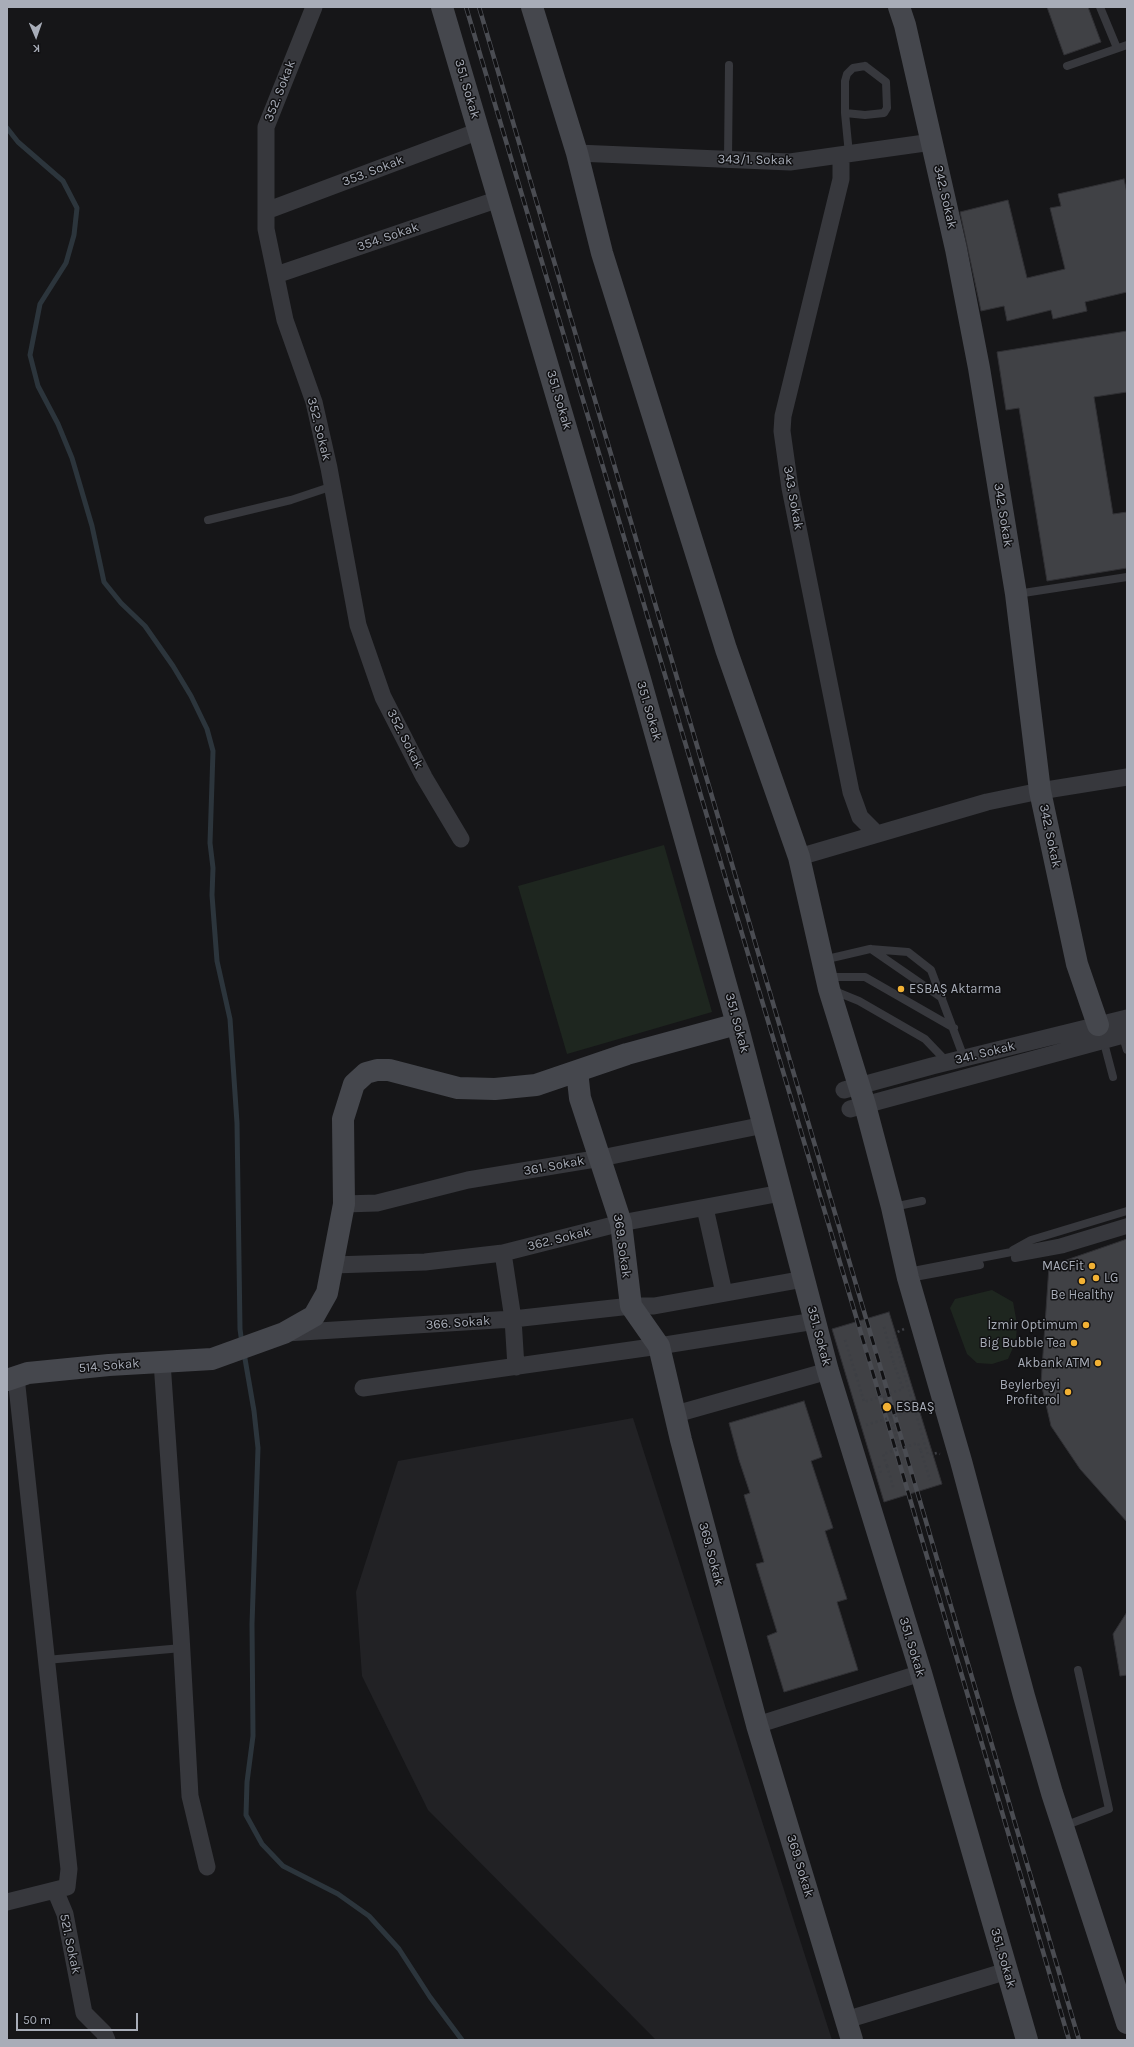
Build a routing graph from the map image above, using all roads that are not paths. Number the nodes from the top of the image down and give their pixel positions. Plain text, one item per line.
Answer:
1 (314, 7) edge
2 (442, 7) edge
3 (532, 7) edge
4 (899, 7) edge
5 (1100, 7) edge
6 (1127, 45) edge
7 (1117, 48) junction
8 (728, 65) dead end
9 (1067, 66) dead end
10 (846, 113) junction
11 (480, 131) junction
12 (932, 142) junction
13 (577, 153) junction
14 (845, 154) junction
15 (728, 159) junction
16 (500, 199) junction
17 (266, 211) junction
18 (276, 275) junction
19 (333, 486) junction
20 (208, 520) dead end
21 (1127, 576) edge
22 (1016, 594) junction
23 (1127, 777) edge
24 (1040, 791) junction
25 (877, 834) junction
26 (461, 839) dead end
27 (799, 857) junction
28 (870, 949) junction
29 (826, 976) junction
30 (943, 998) junction
31 (737, 1024) junction
32 (954, 1028) junction
33 (1100, 1032) junction
34 (1126, 1034) edge
35 (964, 1058) junction
36 (947, 1062) junction
37 (576, 1071) junction
38 (1113, 1077) dead end
39 (854, 1098) junction
40 (764, 1125) junction
41 (601, 1158) junction
42 (781, 1193) junction
43 (922, 1201) dead end
44 (344, 1204) junction
45 (892, 1207) junction
46 (705, 1208) junction
47 (1127, 1211) edge
48 (1127, 1222) edge
49 (621, 1223) junction
50 (1127, 1230) edge
51 (503, 1253) junction
52 (1004, 1257) junction
53 (333, 1265) junction
54 (906, 1269) junction
55 (804, 1279) junction
56 (724, 1293) junction
57 (632, 1306) junction
58 (513, 1319) junction
59 (815, 1321) junction
60 (284, 1333) junction
61 (659, 1346) junction
62 (162, 1362) junction
63 (516, 1367) junction
64 (828, 1371) junction
65 (11, 1379) edge
66 (363, 1388) dead end
67 (676, 1414) junction
68 (182, 1648) junction
69 (46, 1660) junction
70 (1078, 1670) dead end
71 (921, 1673) junction
72 (757, 1725) junction
73 (1063, 1826) junction
74 (207, 1866) dead end
75 (55, 1890) junction
76 (7, 1902) edge
77 (1007, 1971) junction
78 (1127, 2023) edge
79 (849, 2030) edge
80 (107, 2040) edge
81 (1027, 2040) edge

1 - 17 street, 352. Sokak
2 - 11 street, 351. Sokak
3 - 13 street
4 - 12 street, 342. Sokak
5 - 7 lane
6 - 7 lane
7 - 9 lane
8 - 15 lane
10 - 10 lane
10 - 14 lane
11 - 16 street, 351. Sokak
11 - 17 street, 353. Sokak
12 - 14 street, 343/1. Sokak
12 - 22 street, 342. Sokak
13 - 15 street, 343/1. Sokak
13 - 27 street
14 - 15 street, 343/1. Sokak
14 - 25 street, 343. Sokak
16 - 18 street, 354. Sokak
16 - 31 street, 351. Sokak
17 - 18 street, 352. Sokak
18 - 19 street, 352. Sokak
19 - 20 lane
19 - 26 street, 352. Sokak
21 - 22 lane
22 - 24 street, 342. Sokak
23 - 24 street
24 - 25 street
24 - 33 street, 342. Sokak
25 - 27 street
27 - 29 street
28 - 29 lane
28 - 30 lane
28 - 30 lane
29 - 32 lane
29 - 36 lane
29 - 39 street
30 - 32 lane
31 - 37 street, 514. Sokak
31 - 40 street, 351. Sokak
32 - 35 lane
33 - 34 street, 341. Sokak
33 - 35 street, 341. Sokak
33 - 38 lane
33 - 39 street, 341. Sokak
35 - 36 street, 341. Sokak
36 - 39 street, 341. Sokak
37 - 41 street, 369. Sokak
37 - 44 street, 514. Sokak
39 - 45 street
39 - 54 street
40 - 41 street, 361. Sokak
40 - 42 street, 351. Sokak
41 - 44 street, 361. Sokak
41 - 49 street, 369. Sokak
42 - 46 street, 362. Sokak
42 - 55 street, 351. Sokak
43 - 45 lane
44 - 53 street, 514. Sokak
45 - 54 street
46 - 49 street, 362. Sokak
46 - 56 street
47 - 52 lane
48 - 52 lane
49 - 51 street, 362. Sokak
49 - 57 street, 369. Sokak
50 - 52 lane
51 - 53 street, 362. Sokak
51 - 58 street
52 - 54 lane
53 - 60 street, 514. Sokak
54 - 73 street
55 - 56 street, 366. Sokak
55 - 59 street, 351. Sokak
56 - 57 street, 366. Sokak
57 - 58 street, 366. Sokak
57 - 61 street, 369. Sokak
58 - 60 street, 366. Sokak
58 - 63 street
59 - 61 street
59 - 64 street, 351. Sokak
60 - 62 street, 514. Sokak
61 - 63 street
61 - 67 street, 369. Sokak
62 - 65 street, 514. Sokak
62 - 68 street
63 - 66 street
64 - 67 street
64 - 71 street, 351. Sokak
65 - 69 street
67 - 72 street, 369. Sokak
68 - 69 lane
68 - 74 street
69 - 75 street
70 - 73 lane
71 - 72 street
71 - 77 street, 351. Sokak
72 - 79 street, 369. Sokak
73 - 78 street
75 - 76 street
75 - 80 street, 521. Sokak
77 - 79 street
77 - 81 street, 351. Sokak

